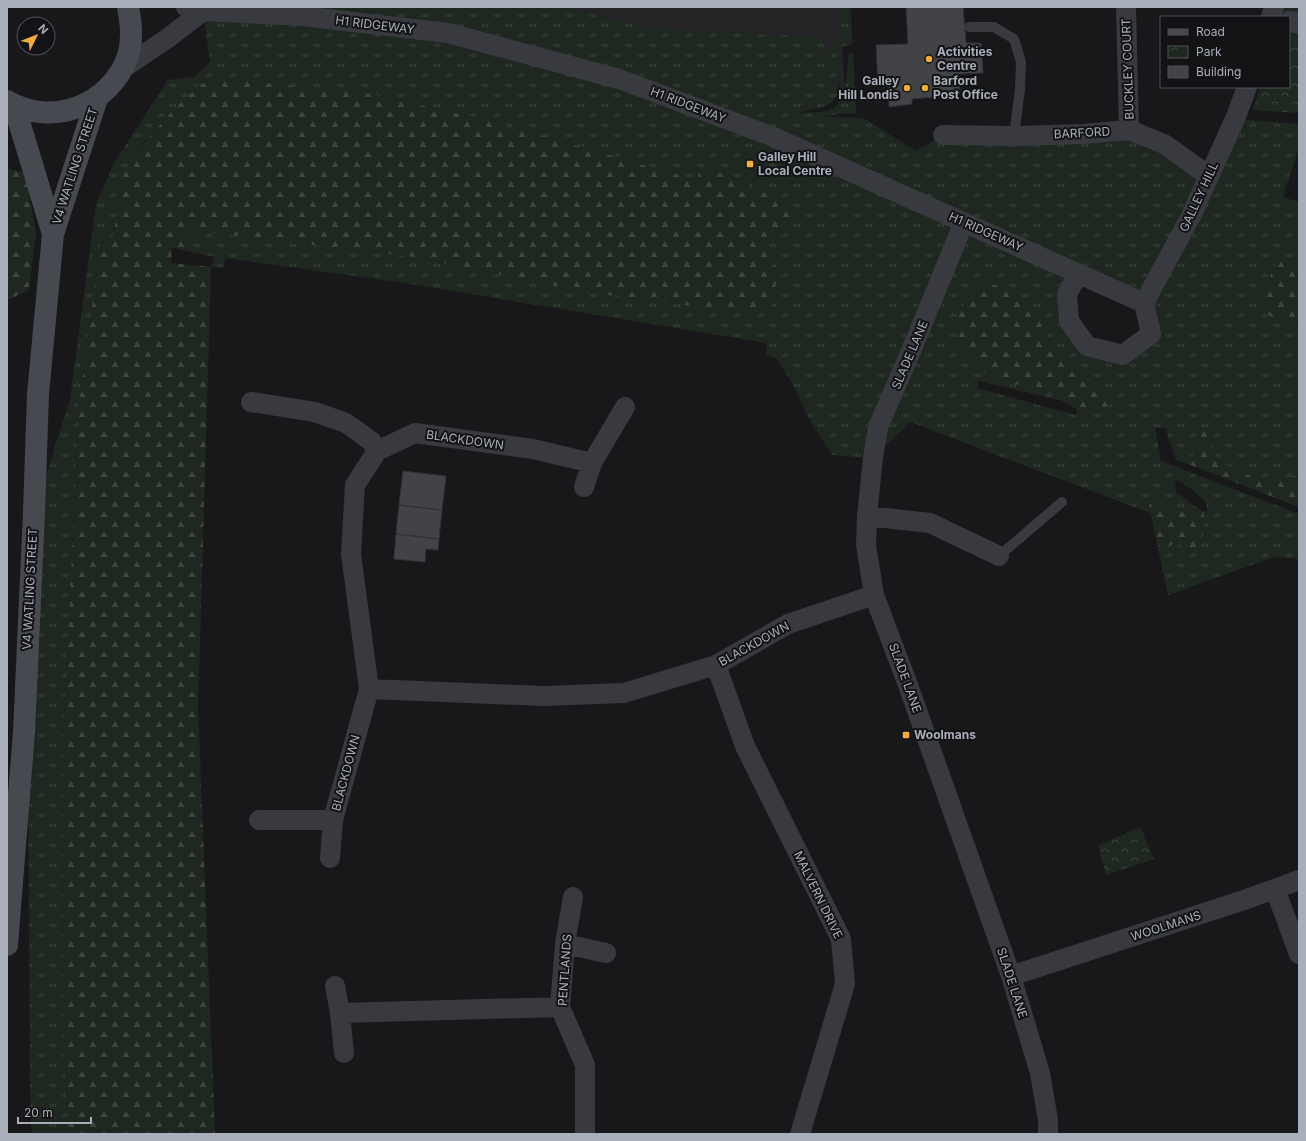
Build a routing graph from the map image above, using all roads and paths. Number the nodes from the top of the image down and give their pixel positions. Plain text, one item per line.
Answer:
1 (128, 7) edge
2 (1126, 7) edge
3 (194, 9) edge
4 (969, 27) dead end
5 (122, 69) junction
6 (1247, 88) edge
7 (97, 98) junction
8 (11, 103) edge
9 (1129, 130) junction
10 (943, 135) dead end
11 (1014, 136) junction
12 (1210, 176) junction
13 (964, 222) junction
14 (53, 234) junction
15 (1078, 274) junction
16 (1144, 303) junction
17 (251, 402) dead end
18 (625, 407) dead end
19 (377, 451) junction
20 (592, 463) junction
21 (584, 488) dead end
22 (1062, 502) dead end
23 (867, 516) junction
24 (999, 556) joint
25 (874, 595) junction
26 (716, 665) junction
27 (369, 689) junction
28 (259, 820) dead end
29 (333, 820) junction
30 (330, 858) dead end
31 (1299, 880) edge
32 (1275, 889) junction
33 (573, 897) dead end
34 (565, 944) junction
35 (7, 945) edge
36 (606, 953) dead end
37 (1299, 954) edge
38 (1011, 976) junction
39 (335, 986) dead end
40 (560, 1007) junction
41 (340, 1013) junction
42 (344, 1053) dead end
43 (585, 1134) edge
44 (800, 1134) edge
45 (1048, 1134) edge

1 - 5 street
2 - 9 street, BUCKLEY COURT
3 - 5 street, H1 RIDGEWAY
3 - 13 street, H1 RIDGEWAY
4 - 11 lane
5 - 7 street
6 - 12 street, GALLEY HILL
7 - 8 street
7 - 14 street, V4 WATLING STREET
8 - 14 street, V4 WATLING STREET
9 - 11 street, BARFORD
9 - 12 street, BARFORD
10 - 11 street, BARFORD
12 - 16 street, GALLEY HILL
13 - 15 street, H1 RIDGEWAY
13 - 23 street, SLADE LANE
14 - 35 street, V4 WATLING STREET
15 - 16 street, H1 RIDGEWAY
15 - 16 street
17 - 19 street
18 - 20 street
19 - 20 street, BLACKDOWN
19 - 27 street, BLACKDOWN
20 - 21 street
22 - 24 lane
23 - 24 street
23 - 25 street, SLADE LANE
25 - 26 street, BLACKDOWN
25 - 38 street, SLADE LANE
26 - 27 street, BLACKDOWN
26 - 44 street, MALVERN DRIVE
27 - 29 street, BLACKDOWN
28 - 29 street
29 - 30 street, BLACKDOWN
31 - 32 street, WOOLMANS
32 - 37 street
32 - 38 street, WOOLMANS
33 - 34 street, PENTLANDS
34 - 36 street
34 - 40 street, PENTLANDS
38 - 45 street, SLADE LANE
39 - 41 street
40 - 41 street
40 - 43 street, PENTLANDS
41 - 42 street

